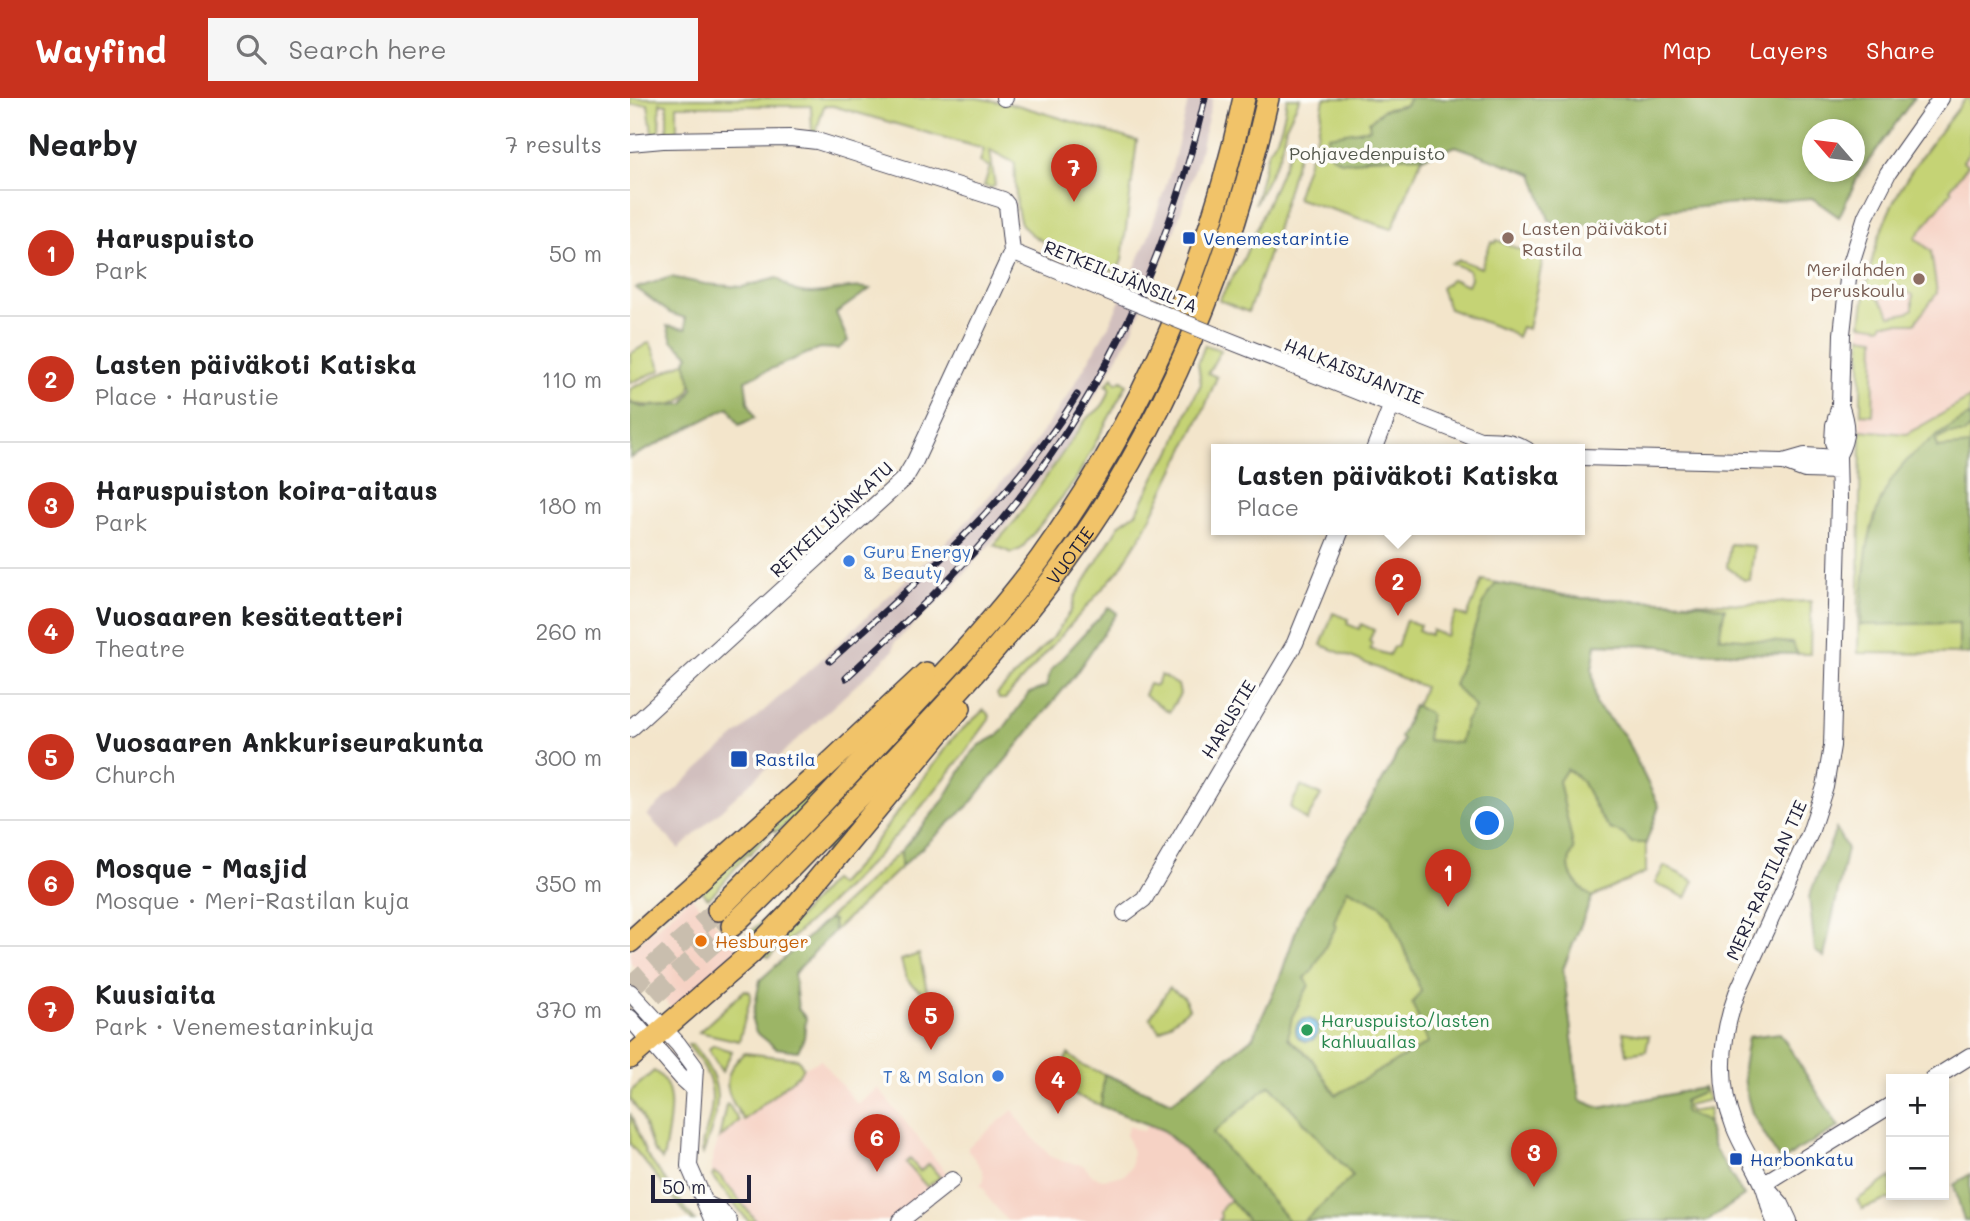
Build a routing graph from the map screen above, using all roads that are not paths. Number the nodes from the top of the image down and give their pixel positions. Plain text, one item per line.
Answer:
1 (1244, 98) edge
2 (1268, 98) edge
3 (1941, 98) edge
4 (630, 144) edge
5 (1012, 252) junction
6 (1215, 335) joint
7 (1391, 407) junction
8 (1480, 440) junction
9 (1376, 444) edge
10 (1487, 444) edge
11 (1518, 444) edge
12 (1837, 456) junction
13 (1585, 457) edge
14 (1339, 535) edge
15 (1015, 591) junction
16 (1024, 618) junction
17 (630, 729) edge
18 (718, 910) tunnel mouth
19 (1125, 914) dead end
20 (732, 926) tunnel mouth
21 (630, 942) edge
22 (630, 992) edge
23 (630, 1018) edge
24 (658, 1036) junction
25 (1970, 1056) edge
26 (630, 1058) edge
27 (1941, 1074) edge
28 (1886, 1108) edge
29 (952, 1180) dead end
30 (1763, 1184) junction
31 (708, 1205) junction
32 (713, 1221) edge
33 (729, 1221) edge
34 (900, 1221) edge
35 (1775, 1221) edge
36 (1788, 1221) edge

1 - 15 main road, VUOTIE
2 - 16 main road, VUOTIE
3 - 12 street, MERI-RASTILAN TIE
4 - 5 street
5 - 6 street, RETKEILIJÄNSILTA, bridge
5 - 17 street, RETKEILIJÄNKATU
6 - 7 street, HALKAISIJANTIE
7 - 8 street, HALKAISIJANTIE
7 - 9 street
8 - 10 street, HALKAISIJANTIE
8 - 11 street, HALKAISIJANTIE
12 - 13 street
12 - 30 street, MERI-RASTILAN TIE
14 - 19 street, HARUSTIE
15 - 18 main road, VUOTIE
15 - 21 main road
16 - 20 main road, VUOTIE
16 - 24 main road
22 - 24 street
23 - 24 street
24 - 26 main road
24 - 31 street
25 - 27 street
28 - 30 street
29 - 34 street
30 - 35 street, MERI-RASTILAN TIE
30 - 36 street, MERI-RASTILAN TIE
31 - 32 street
31 - 33 street

